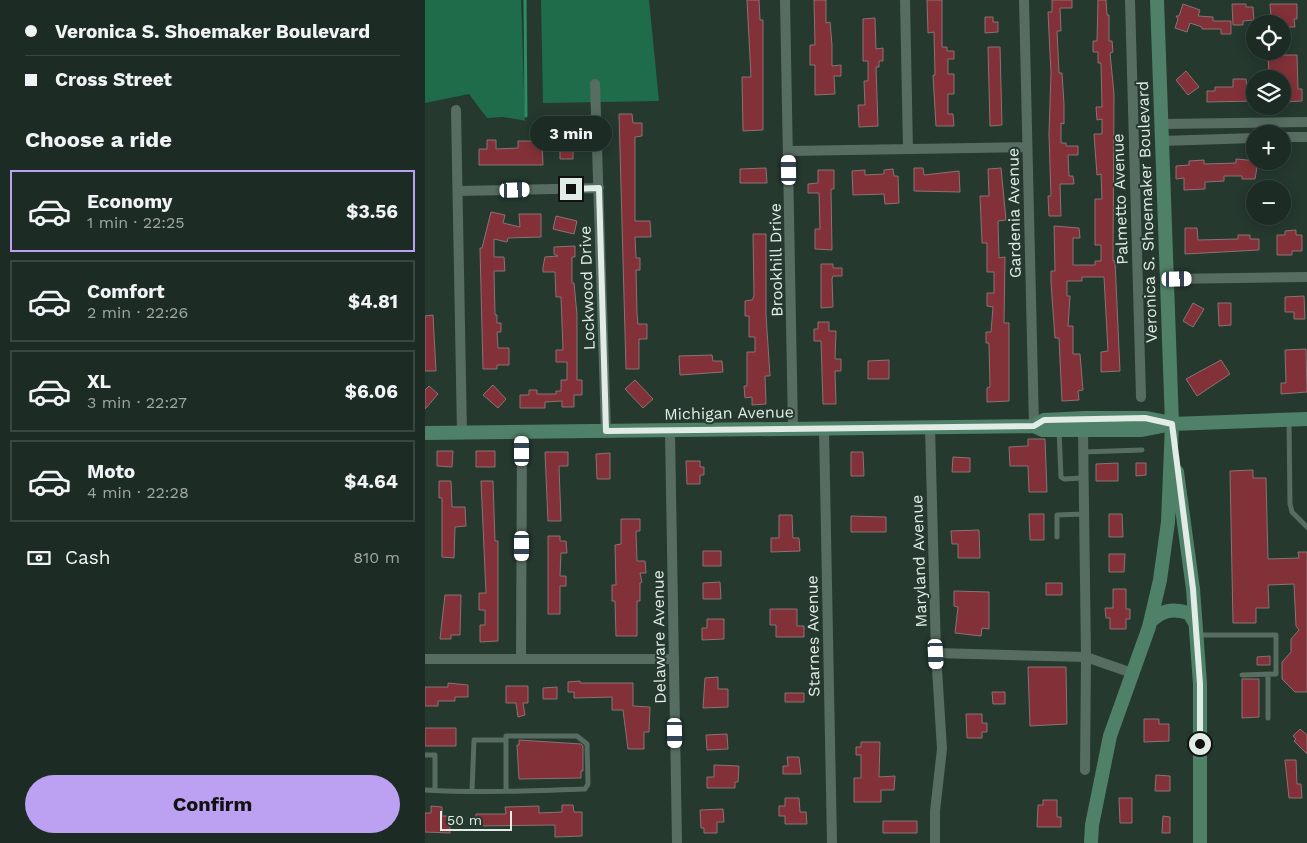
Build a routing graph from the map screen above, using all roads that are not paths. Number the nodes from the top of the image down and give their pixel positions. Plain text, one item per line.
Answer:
1 (785, 0) edge
2 (905, 0) edge
3 (1024, 0) edge
4 (1130, 0) edge
5 (1157, 0) edge
6 (595, 84) dead end
7 (456, 110) dead end
8 (1307, 122) edge
9 (1161, 124) junction
10 (1307, 136) edge
11 (1291, 137) edge
12 (1246, 138) edge
13 (1161, 141) junction
14 (1027, 147) junction
15 (909, 149) junction
16 (789, 151) junction
17 (599, 188) junction
18 (459, 191) junction
19 (1307, 277) edge
20 (1168, 279) junction
21 (1141, 397) dead end
22 (1307, 419) edge
23 (1289, 420) junction
24 (1172, 424) junction
25 (1034, 426) junction
26 (930, 427) junction
27 (793, 429) junction
28 (824, 429) junction
29 (1059, 430) junction
30 (1083, 430) junction
31 (606, 431) junction
32 (671, 431) junction
33 (522, 432) junction
34 (462, 433) junction
35 (425, 434) edge
36 (1142, 450) dead end
37 (1083, 452) junction
38 (1083, 478) junction
39 (1084, 514) junction
40 (1307, 527) edge
41 (1057, 537) dead end
42 (1150, 622) junction
43 (1196, 629) junction
44 (936, 654) junction
45 (1086, 656) junction
46 (425, 659) edge
47 (521, 659) junction
48 (674, 659) junction
49 (1132, 673) junction
50 (1268, 674) junction
51 (1242, 675) dead end
52 (1268, 718) dead end
53 (506, 740) junction
54 (425, 755) edge
55 (1085, 770) dead end
56 (425, 790) edge
57 (435, 790) junction
58 (472, 791) junction
59 (506, 791) junction
60 (677, 843) edge
61 (832, 843) edge
62 (935, 843) edge
63 (1091, 843) edge
64 (1200, 843) edge

1 - 16 street, Brookhill Drive
2 - 15 street
3 - 14 street, Gardenia Avenue
4 - 21 street, Palmetto Avenue
5 - 9 street, Veronica S. Shoemaker Boulevard
6 - 17 street, Lockwood Drive
7 - 18 street
8 - 9 street
9 - 13 street, Veronica S. Shoemaker Boulevard
10 - 11 street
12 - 13 street
13 - 20 street, Veronica S. Shoemaker Boulevard
14 - 15 street
14 - 25 street, Gardenia Avenue
15 - 16 street
16 - 27 street, Brookhill Drive
17 - 18 street
17 - 31 street, Lockwood Drive
18 - 34 street
19 - 20 street
20 - 24 street, Veronica S. Shoemaker Boulevard
22 - 23 street, Michigan Avenue
23 - 24 street, Michigan Avenue
23 - 40 lane
24 - 25 street, Michigan Avenue
24 - 30 street, Michigan Avenue
24 - 42 street, Veronica S. Shoemaker Boulevard
24 - 43 street, Veronica S. Shoemaker Boulevard
25 - 26 street, Michigan Avenue
25 - 29 street, Michigan Avenue
26 - 28 street, Michigan Avenue
26 - 44 street, Maryland Avenue
27 - 28 street, Michigan Avenue
27 - 32 street, Michigan Avenue
28 - 61 street, Starnes Avenue
29 - 30 street, Michigan Avenue
29 - 38 lane
30 - 37 street
31 - 32 street, Michigan Avenue
31 - 33 street, Michigan Avenue
32 - 48 street, Delaware Avenue
33 - 34 street, Michigan Avenue
33 - 47 street
34 - 35 street, Michigan Avenue
36 - 37 lane
37 - 38 street
38 - 39 street
39 - 41 lane
39 - 45 street
42 - 43 street
42 - 49 street, Veronica S. Shoemaker Boulevard
43 - 50 lane
43 - 64 street, Veronica S. Shoemaker Boulevard
44 - 45 street
44 - 62 street, Maryland Avenue
45 - 49 street
45 - 55 street
46 - 47 street
47 - 48 street
48 - 60 street, Delaware Avenue
49 - 63 street, Veronica S. Shoemaker Boulevard
50 - 51 lane
50 - 52 lane
53 - 58 lane
53 - 59 lane
53 - 59 lane
54 - 57 lane
56 - 57 lane
57 - 58 lane
58 - 59 lane

